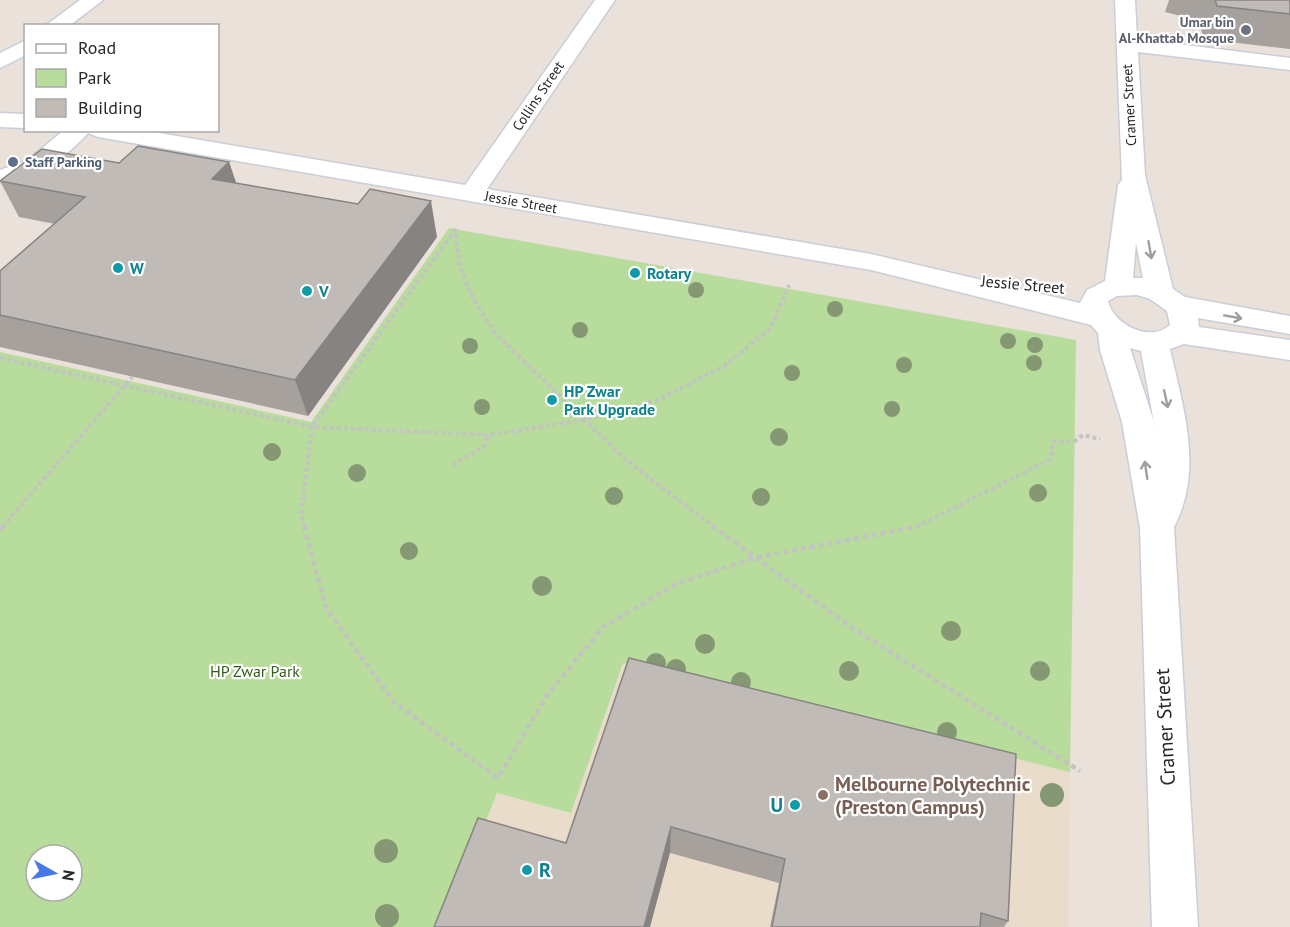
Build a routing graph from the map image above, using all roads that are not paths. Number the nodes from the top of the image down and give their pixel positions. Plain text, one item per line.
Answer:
1 (93, 0) edge
2 (605, 0) edge
3 (1125, 0) edge
4 (58, 24) edge
5 (1127, 44) junction
6 (24, 47) edge
7 (1, 62) edge
8 (1290, 64) edge
9 (0, 111) edge
10 (16, 120) edge
11 (77, 132) edge
12 (110, 132) edge
13 (1132, 175) junction
14 (6, 176) edge
15 (471, 194) junction
16 (1169, 299) junction
17 (1108, 306) junction
18 (1290, 325) edge
19 (1167, 338) junction
20 (1290, 350) edge
21 (1157, 528) junction
22 (1175, 927) edge

1 - 4 street
2 - 15 street, Collins Street
3 - 5 street, Cramer Street
5 - 8 street
5 - 13 street, Cramer Street
6 - 7 street
9 - 10 street
11 - 14 street
12 - 15 street, Jessie Street
13 -> 16 street, Cramer Street
13 - 17 street, Cramer Street
15 - 17 street, Jessie Street
16 - 17 street
16 -> 18 street
16 - 19 street, Cramer Street
17 - 19 street
21 -> 17 street, Cramer Street
19 - 20 street
19 -> 21 street, Cramer Street
21 - 22 street, Cramer Street

